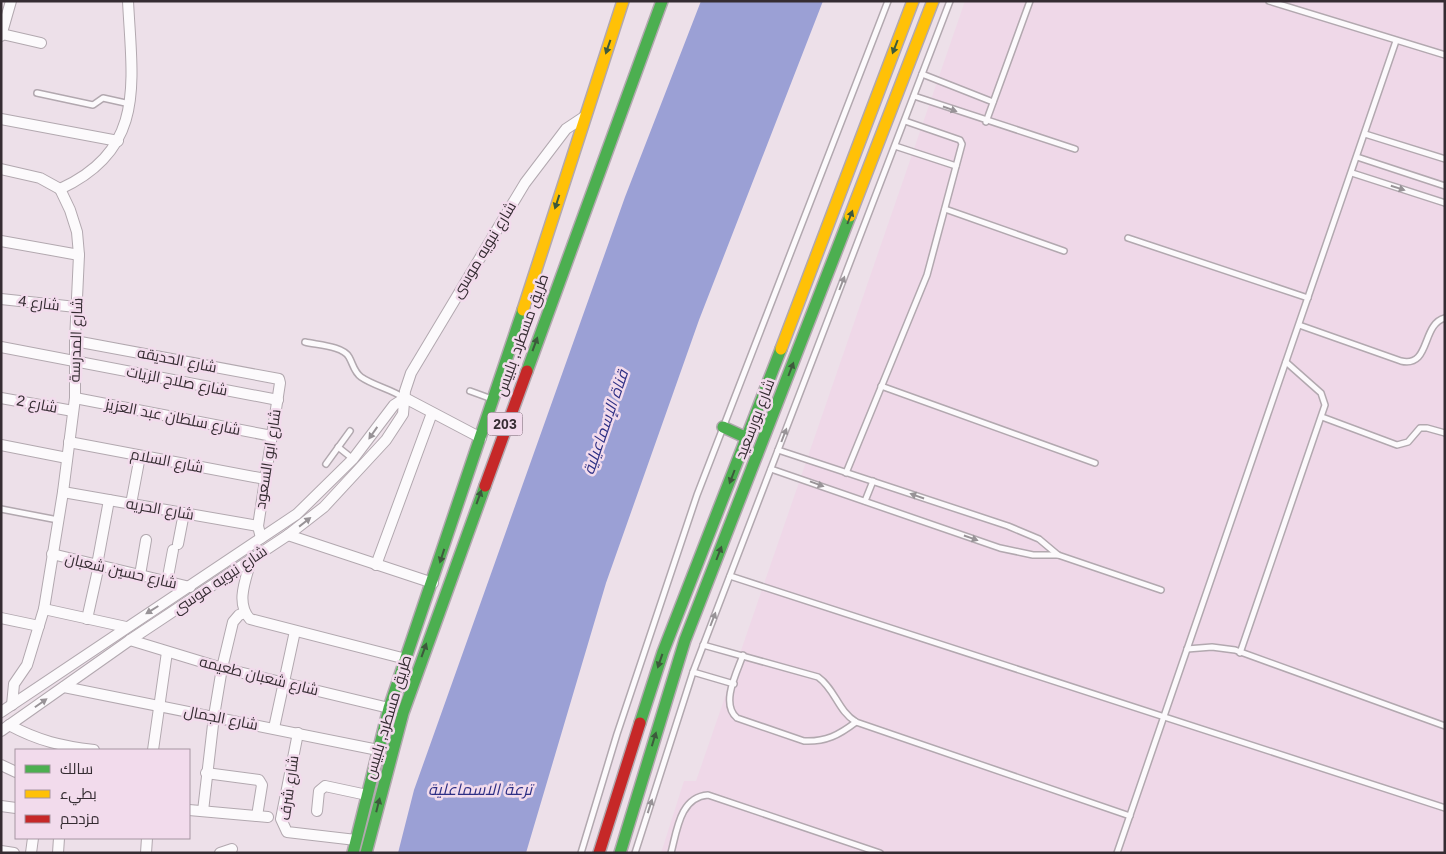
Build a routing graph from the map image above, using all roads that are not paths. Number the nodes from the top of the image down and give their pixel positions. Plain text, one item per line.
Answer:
1 (11, 1) edge
2 (128, 1) edge
3 (623, 1) edge
4 (662, 1) edge
5 (888, 1) edge
6 (913, 1) edge
7 (934, 1) edge
8 (950, 1) edge
9 (1030, 1) edge
10 (1269, 1) edge
11 (2, 35) edge
12 (1396, 41) junction
13 (41, 43) dead end
14 (1445, 55) edge
15 (922, 74) junction
16 (37, 93) dead end
17 (914, 96) junction
18 (993, 102) junction
19 (130, 104) junction
20 (584, 117) junction
21 (1, 118) edge
22 (905, 121) junction
23 (986, 122) junction
24 (1365, 134) junction
25 (118, 141) junction
26 (895, 146) junction
27 (1075, 149) dead end
28 (1357, 157) junction
29 (1445, 159) edge
30 (956, 166) junction
31 (1, 169) edge
32 (1352, 173) junction
33 (1445, 186) edge
34 (60, 189) junction
35 (1445, 203) edge
36 (945, 209) junction
37 (1128, 238) dead end
38 (1, 241) edge
39 (1064, 251) dead end
40 (80, 255) junction
41 (1, 298) edge
42 (1308, 298) junction
43 (76, 307) junction
44 (1445, 318) edge
45 (1299, 325) junction
46 (75, 341) junction
47 (305, 342) dead end
48 (1, 348) edge
49 (76, 362) junction
50 (1286, 362) junction
51 (279, 379) joint
52 (881, 386) junction
53 (470, 391) dead end
54 (1, 398) edge
55 (74, 398) junction
56 (405, 398) junction
57 (278, 400) junction
58 (494, 400) junction
59 (73, 411) junction
60 (432, 413) junction
61 (1322, 417) junction
62 (723, 427) junction
63 (350, 431) dead end
64 (1445, 433) edge
65 (272, 436) junction
66 (481, 438) junction
67 (747, 438) junction
68 (69, 442) junction
69 (1, 445) edge
70 (338, 447) junction
71 (778, 450) junction
72 (140, 456) junction
73 (67, 458) junction
74 (353, 459) junction
75 (1095, 463) dead end
76 (326, 464) dead end
77 (771, 469) junction
78 (846, 473) junction
79 (265, 479) junction
80 (873, 481) junction
81 (63, 492) junction
82 (109, 500) junction
83 (865, 501) junction
84 (131, 504) junction
85 (1, 509) edge
86 (184, 513) junction
87 (58, 520) junction
88 (258, 526) junction
89 (288, 535) junction
90 (262, 538) junction
91 (146, 540) dead end
92 (52, 554) junction
93 (1058, 555) junction
94 (250, 560) junction
95 (98, 565) junction
96 (376, 565) junction
97 (140, 575) junction
98 (730, 576) junction
99 (167, 582) junction
100 (433, 583) junction
101 (190, 587) junction
102 (1161, 590) dead end
103 (44, 609) junction
104 (244, 613) junction
105 (1, 618) edge
106 (87, 618) junction
107 (39, 626) junction
108 (126, 627) junction
109 (295, 631) junction
110 (130, 640) junction
111 (704, 645) junction
112 (1187, 649) junction
113 (167, 652) junction
114 (1240, 652) junction
115 (742, 655) junction
116 (406, 659) junction
117 (222, 668) junction
118 (693, 672) junction
119 (284, 683) junction
120 (734, 684) junction
121 (64, 687) junction
122 (12, 705) junction
123 (158, 706) junction
124 (389, 708) junction
125 (1, 712) edge
126 (214, 716) junction
127 (1164, 716) junction
128 (856, 722) junction
129 (1445, 726) edge
130 (5, 728) edge
131 (274, 728) junction
132 (298, 733) junction
133 (87, 749) edge
134 (153, 749) edge
135 (378, 750) junction
136 (1, 765) edge
137 (15, 772) edge
138 (206, 773) junction
139 (367, 795) junction
140 (1, 806) edge
141 (15, 808) edge
142 (1445, 808) edge
143 (190, 810) edge
144 (203, 811) junction
145 (317, 811) dead end
146 (1130, 816) junction
147 (33, 839) edge
148 (59, 839) edge
149 (147, 839) edge
150 (356, 840) junction
151 (232, 849) dead end
152 (1, 851) edge
153 (14, 853) edge
154 (31, 853) edge
155 (58, 853) edge
156 (146, 853) edge
157 (220, 853) edge
158 (353, 853) edge
159 (366, 853) edge
160 (581, 853) edge
161 (599, 853) edge
162 (620, 853) edge
163 (635, 853) edge
164 (671, 853) edge
165 (880, 853) edge
166 (1117, 853) edge

1 - 11 street
2 - 19 street
3 -> 20 main road, طريق مسطرد, بلبيس / 203
159 -> 4 main road, طريق مسطرد, بلبيس / 203
5 - 62 lane
6 -> 67 main road, شارع بورسعيد
162 -> 7 main road, شارع بورسعيد
8 - 15 lane
9 - 18 lane
10 - 12 lane
11 - 13 street
12 - 14 lane
12 - 24 lane
15 - 17 lane
15 - 18 lane
16 - 19 lane
17 - 22 lane
17 -> 23 lane
18 - 23 lane
19 - 25 street
20 - 56 street, شارع نبويه موسى
20 -> 58 main road, طريق مسطرد, بلبيس / 203
21 - 25 street
22 - 26 lane
22 - 30 lane
23 - 27 lane
24 - 28 lane
24 - 29 lane
25 - 34 street
26 - 30 lane
71 -> 26 lane
28 - 32 lane
28 - 33 lane
30 - 36 lane
31 - 34 street
32 -> 35 lane
32 - 42 lane
34 - 40 street, شارع المدرسة
36 - 39 lane
36 - 52 lane
37 - 42 lane
38 - 40 street
40 - 43 street, شارع المدرسة
41 - 43 street, شارع 4
42 - 45 lane
43 - 46 street, شارع المدرسة
44 - 45 lane
45 - 50 lane
46 - 49 street, شارع المدرسة
46 - 51 street, شارع الحديقه
47 - 56 lane
48 - 49 street, شارع صلاح الزيات
49 - 55 street, شارع المدرسة
49 - 57 street, شارع صلاح الزيات
50 - 61 lane
50 - 112 lane
51 - 57 street, شارع ابو السعود
52 - 75 lane
52 - 78 lane
53 - 58 lane
54 - 59 street, شارع 2
55 - 59 street, شارع المدرسة
55 - 65 street, شارع سلطان عبد العزيز
56 - 60 street
56 -> 74 street, شارع نبويه موسى
89 -> 56 street, شارع نبويه موسى
57 - 65 street, شارع ابو السعود
58 - 66 main road, طريق مسطرد, بلبيس / 203
59 - 68 street, شارع المدرسة
60 - 66 street
60 - 96 street
61 - 64 lane
61 - 114 lane
62 - 67 main road
62 - 160 lane
63 - 70 lane
65 - 79 street, شارع ابو السعود
66 -> 100 main road, طريق مسطرد, بلبيس / 203
67 -> 161 main road, شارع بورسعيد
68 - 72 street, شارع السلام
68 - 73 street, شارع المدرسة
69 - 73 street
70 - 74 lane
70 - 76 lane
71 - 77 lane
71 - 78 lane
72 - 79 street, شارع السلام
72 - 84 street
73 - 81 street, شارع المدرسة
74 - 90 street, شارع نبويه موسى
77 -> 83 lane
77 - 98 lane
78 - 80 lane
79 - 88 street, شارع ابو السعود
80 - 83 lane
93 -> 80 lane
81 - 82 street, شارع الحريه
81 - 87 street, شارع المدرسة
82 - 84 street, شارع الحريه
82 - 95 street
83 -> 93 lane
84 - 86 street, شارع الحريه
85 - 87 lane
86 - 88 street, شارع الحريه
86 - 99 street
87 - 92 street, شارع المدرسة
88 - 90 street, شارع ابو السعود
89 - 94 street, شارع نبويه موسى
89 - 96 street
90 - 101 street, شارع نبويه موسى
91 - 97 street
92 - 95 street, شارع حسين شعبان
92 - 103 street, شارع المدرسة
93 - 102 lane
94 - 104 street
94 - 110 street, شارع نبويه موسى
95 - 97 street, شارع حسين شعبان
95 - 106 street
96 - 100 street
97 - 99 street, شارع حسين شعبان
111 -> 98 lane
98 - 127 lane
99 - 101 street, شارع حسين شعبان
100 - 116 main road, طريق مسطرد, بلبيس / 203
101 -> 108 street, شارع نبويه موسى
103 - 106 street
103 - 107 street, شارع المدرسة
104 - 109 street
104 - 117 street
105 - 107 street
106 - 108 street
107 - 122 street, شارع المدرسة
108 - 122 street, شارع نبويه موسى
109 - 116 street
109 - 119 street
110 - 113 street, شارع شعبان طعيمه
110 - 121 street, شارع نبويه موسى
111 - 115 lane
111 - 118 lane
112 - 114 lane
112 - 127 lane
113 - 117 street, شارع شعبان طعيمه
113 - 123 street
114 - 129 lane
115 - 120 lane
115 - 128 lane
116 - 124 main road, طريق مسطرد, بلبيس / 203
117 - 119 street, شارع شعبان طعيمه
117 - 126 street
118 - 120 lane
163 -> 118 lane
119 - 124 street, شارع شعبان طعيمه
119 - 131 street
120 - 128 lane
121 - 123 street, شارع الجمال
130 -> 121 street, شارع نبويه موسى
122 - 125 street, شارع نبويه موسى
123 - 126 street, شارع الجمال
123 - 134 street
124 - 135 main road, طريق مسطرد, بلبيس / 203
126 - 131 street, شارع الجمال
126 - 138 street
127 - 142 lane
127 - 146 lane
128 - 146 lane
130 - 133 street
131 - 132 street, شارع الجمال
132 - 135 street, شارع الجمال
132 - 150 street, شارع شرف
135 - 139 main road, طريق مسطرد, بلبيس / 203
136 - 137 street
138 - 144 street
138 - 144 street
139 - 145 street
139 - 150 main road, طريق مسطرد, بلبيس / 203
140 - 141 street
143 - 144 street
146 - 166 lane
147 - 154 street
148 - 155 street
149 - 156 street
150 - 158 main road, طريق مسطرد, بلبيس / 203
151 - 157 street
152 - 153 street
164 - 165 lane

